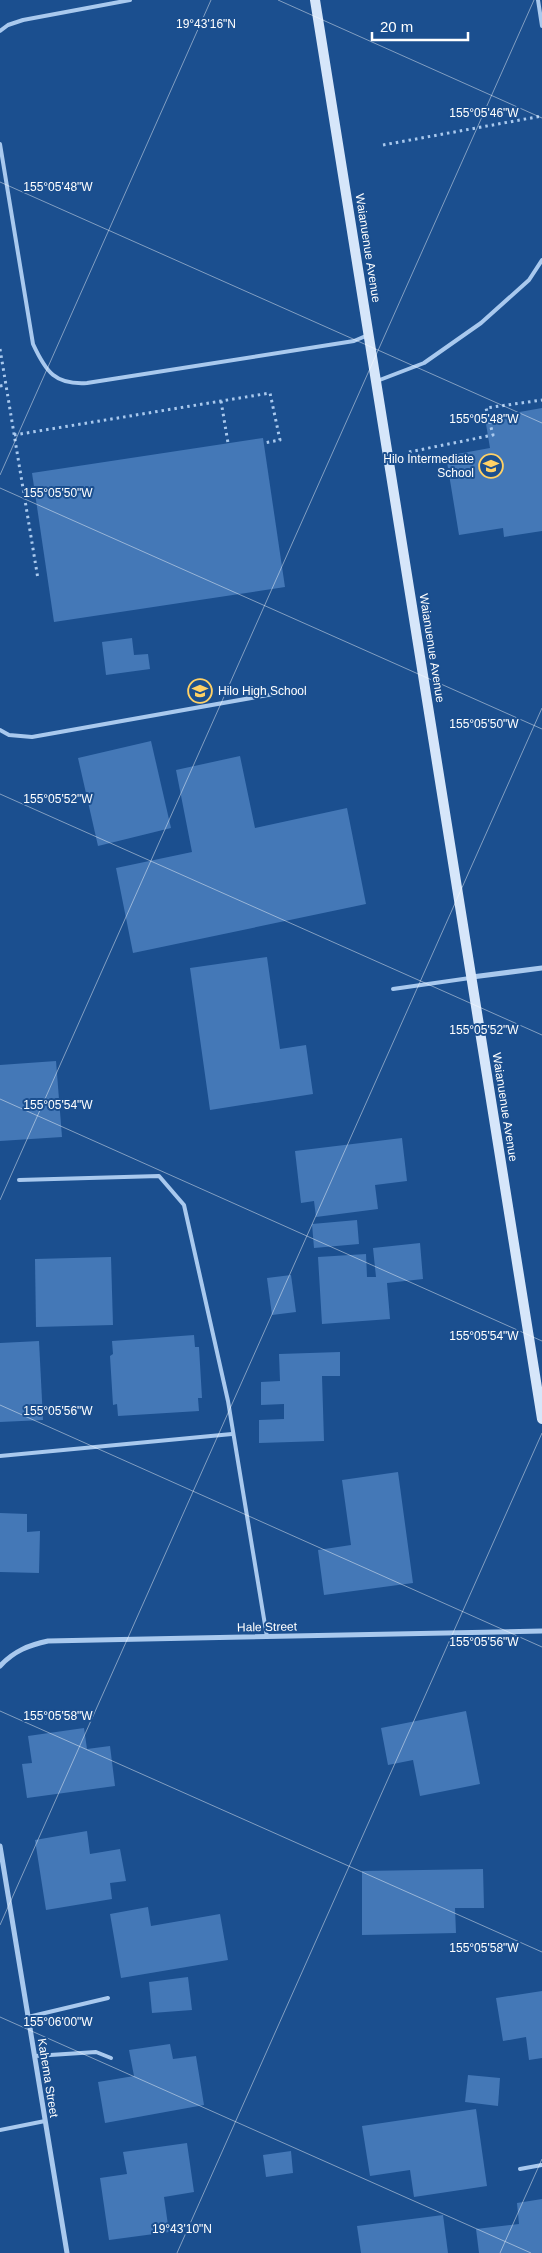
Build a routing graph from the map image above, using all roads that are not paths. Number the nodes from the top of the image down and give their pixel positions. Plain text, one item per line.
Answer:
1 (130, 0) edge
2 (315, 0) edge
3 (538, 0) edge
4 (542, 26) edge
5 (0, 32) edge
6 (0, 144) edge
7 (542, 260) edge
8 (369, 335) junction
9 (376, 381) junction
10 (279, 693) dead end
11 (0, 730) edge
12 (542, 968) edge
13 (472, 978) junction
14 (393, 989) dead end
15 (19, 1180) dead end
16 (542, 1419) edge
17 (232, 1434) junction
18 (0, 1456) edge
19 (542, 1631) edge
20 (267, 1637) junction
21 (0, 1666) edge
22 (0, 1846) edge
23 (108, 1998) dead end
24 (28, 2017) junction
25 (35, 2056) junction
26 (111, 2058) dead end
27 (45, 2120) junction
28 (0, 2130) edge
29 (542, 2165) edge
30 (520, 2169) dead end
31 (67, 2253) edge

1 - 5 lane
2 - 8 main road, Waianuenue Avenue
3 - 4 lane
6 - 8 lane
7 - 9 lane
8 - 9 main road, Waianuenue Avenue
9 - 13 main road, Waianuenue Avenue
10 - 11 lane
12 - 13 street
13 - 14 lane
13 - 16 main road, Waianuenue Avenue
15 - 17 lane
17 - 18 lane
17 - 20 lane
19 - 20 street, Hale Street
20 - 21 street, Hale Street
22 - 24 street, Kahema Street
23 - 24 lane
24 - 25 street, Kahema Street
25 - 26 lane
25 - 27 street, Kahema Street
27 - 28 lane
27 - 31 street, Kahema Street
29 - 30 lane

